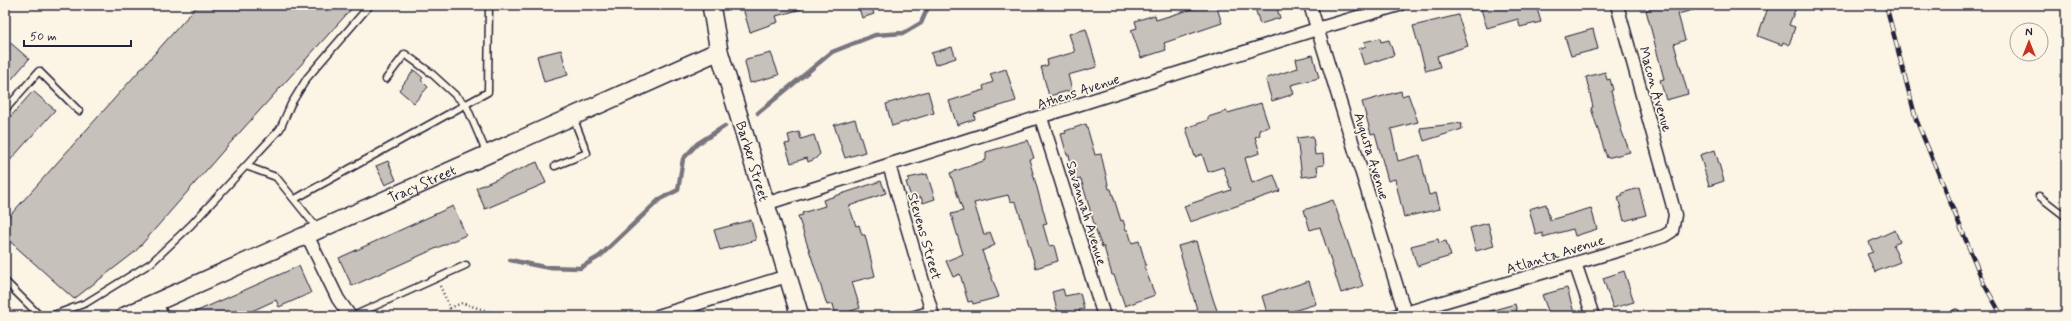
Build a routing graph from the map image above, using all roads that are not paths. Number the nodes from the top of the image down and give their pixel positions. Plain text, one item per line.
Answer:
1 (370, 5) edge
2 (489, 5) edge
3 (711, 5) edge
4 (1310, 5) edge
5 (1399, 5) edge
6 (1617, 5) edge
7 (1317, 29) junction
8 (719, 51) junction
9 (386, 79) dead end
10 (466, 105) junction
11 (5, 110) edge
12 (79, 111) dead end
13 (572, 116) junction
14 (1041, 118) junction
15 (488, 154) junction
16 (888, 165) junction
17 (246, 166) junction
18 (555, 166) dead end
19 (1666, 180) joint
20 (2039, 196) dead end
21 (295, 199) junction
22 (765, 204) junction
23 (2066, 217) edge
24 (313, 232) junction
25 (1575, 264) junction
26 (466, 265) dead end
27 (787, 276) junction
28 (5, 281) edge
29 (162, 308) edge
30 (932, 312) edge
31 (1402, 315) edge
32 (40, 316) edge
33 (51, 316) edge
34 (125, 316) edge
35 (350, 316) edge
36 (353, 316) edge
37 (658, 316) edge
38 (800, 316) edge
39 (908, 316) edge
40 (1104, 316) edge
41 (1593, 316) edge

1 - 17 lane
2 - 10 lane
3 - 8 street, Barber Street
4 - 7 street, Augusta Avenue
5 - 7 street, Athens Avenue
6 - 19 street, Macon Avenue
7 - 14 street, Athens Avenue
7 - 31 street, Augusta Avenue
8 - 13 street, Tracy Street
8 - 22 street, Barber Street
9 - 10 lane
10 - 15 lane
10 - 21 lane
11 - 12 lane
13 - 15 street, Tracy Street
13 - 18 lane
14 - 16 street, Athens Avenue
14 - 40 street, Savannah Avenue
15 - 24 street, Tracy Street
16 - 22 street, Athens Avenue
16 - 30 street, Stevens Street
17 - 21 lane
17 - 33 lane
19 - 25 street, Atlanta Avenue
20 - 23 lane
21 - 24 lane
22 - 27 street, Barber Street
24 - 29 street, Tracy Street
24 - 35 street
25 - 31 street, Atlanta Avenue
25 - 41 street
26 - 36 lane
27 - 37 street
27 - 38 street, Barber Street
28 - 32 lane
29 - 34 street, Tracy Street
30 - 39 lane

